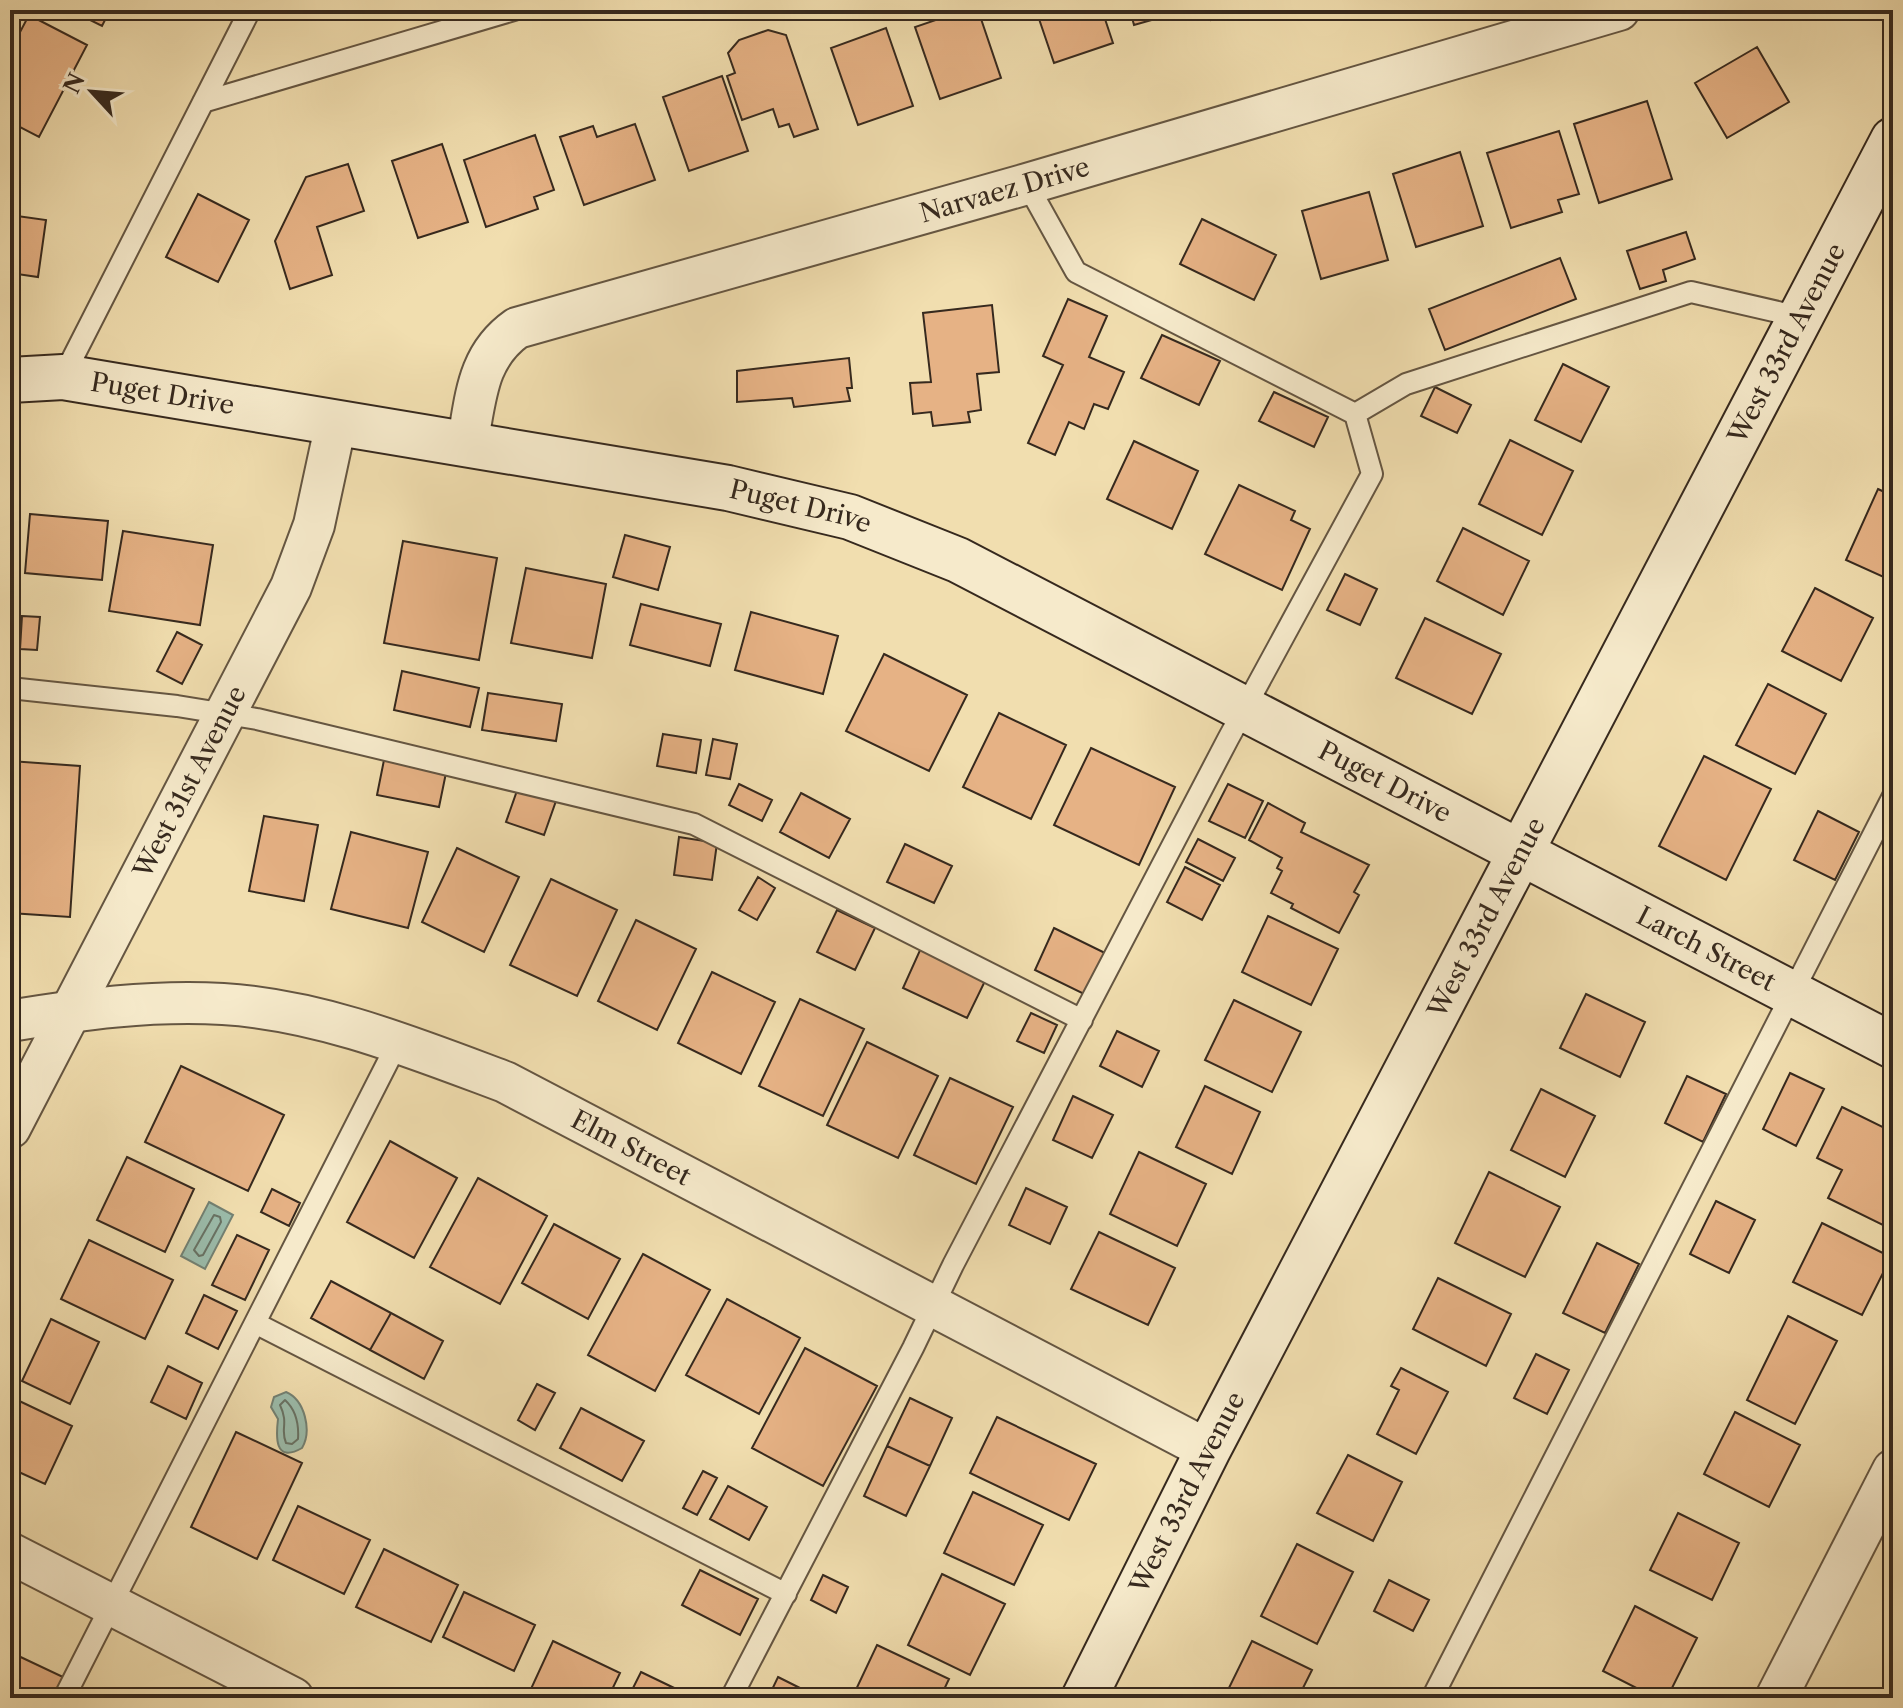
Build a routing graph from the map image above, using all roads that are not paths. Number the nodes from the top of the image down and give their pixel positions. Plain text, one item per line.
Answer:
1 (250, 10) edge
2 (514, 10) edge
3 (1619, 10) edge
4 (203, 102) junction
5 (1893, 140) edge
6 (1027, 184) junction
7 (1800, 317) junction
8 (63, 377) junction
9 (10, 380) edge
10 (1355, 414) junction
11 (336, 423) junction
12 (467, 445) junction
13 (10, 688) edge
14 (1245, 708) junction
15 (224, 714) junction
16 (1893, 796) edge
17 (1520, 854) junction
18 (1790, 993) junction
19 (69, 1012) junction
20 (1082, 1020) junction
21 (10, 1021) edge
22 (398, 1042) junction
23 (1893, 1046) edge
24 (10, 1128) edge
25 (933, 1305) junction
26 (255, 1323) junction
27 (1208, 1450) junction
28 (1893, 1470) edge
29 (10, 1553) edge
30 (786, 1594) junction
31 (110, 1604) junction
32 (64, 1698) edge
33 (293, 1698) edge
34 (731, 1698) edge
35 (1084, 1698) edge
36 (1432, 1698) edge
37 (1776, 1698) edge

1 - 4 lane
2 - 4 lane
3 - 6 street, Narvaez Drive
4 - 8 lane
5 - 7 street, West 33rd Avenue
6 - 10 lane
6 - 12 street, Narvaez Drive
7 - 10 lane
7 - 17 street, West 33rd Avenue
8 - 9 street, Puget Drive
8 - 11 street, Puget Drive
10 - 14 lane
11 - 12 street, Puget Drive
11 - 15 street, West 31st Avenue
12 - 14 street, Puget Drive
13 - 15 lane
14 - 17 street, Puget Drive
14 - 20 lane
15 - 19 street, West 31st Avenue
15 - 20 lane
16 - 18 lane
17 - 18 street, Larch Street
17 - 27 street, West 33rd Avenue
18 - 23 street, Larch Street
18 - 36 lane
19 - 21 street, Elm Street
19 - 22 street, Elm Street
19 - 24 street, West 31st Avenue
20 - 25 lane
22 - 25 street, Elm Street
22 - 26 lane
25 - 27 street, Elm Street
25 - 30 lane
26 - 30 lane
26 - 31 lane
27 - 35 street, West 33rd Avenue
28 - 37 street
29 - 31 street
30 - 34 lane
31 - 32 lane
31 - 33 street

